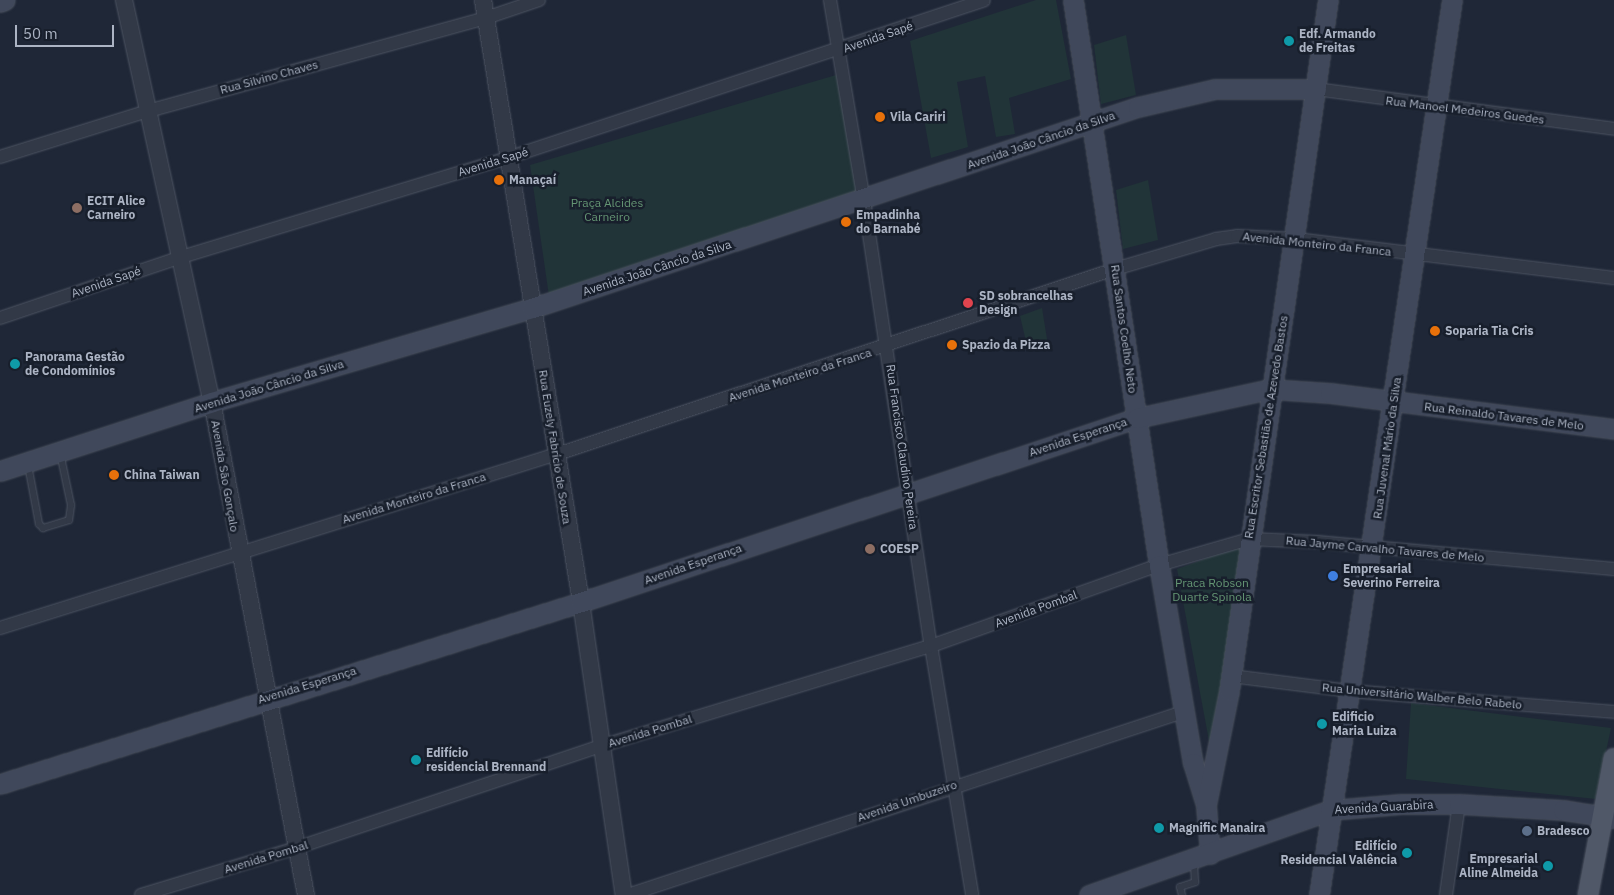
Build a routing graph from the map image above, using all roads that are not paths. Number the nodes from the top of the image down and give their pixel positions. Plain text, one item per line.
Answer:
1 (5, 0) edge
2 (124, 0) edge
3 (483, 0) edge
4 (539, 0) edge
5 (830, 0) edge
6 (984, 0) edge
7 (1073, 0) edge
8 (1328, 0) edge
9 (1452, 0) edge
10 (0, 2) edge
11 (486, 18) junction
12 (838, 51) junction
13 (1316, 89) junction
14 (1436, 107) junction
15 (148, 111) junction
16 (1091, 124) junction
17 (1614, 129) edge
18 (0, 157) edge
19 (510, 157) junction
20 (864, 200) junction
21 (1296, 240) junction
22 (1414, 254) junction
23 (178, 258) junction
24 (1115, 269) junction
25 (1614, 278) edge
26 (532, 308) junction
27 (0, 318) edge
28 (887, 346) junction
29 (1270, 389) junction
30 (212, 402) junction
31 (1393, 403) junction
32 (1137, 418) junction
33 (1614, 430) edge
34 (60, 453) junction
35 (557, 454) junction
36 (27, 462) junction
37 (0, 470) edge
38 (909, 492) junction
39 (1249, 539) junction
40 (1373, 547) junction
41 (239, 551) junction
42 (1159, 565) junction
43 (1614, 569) edge
44 (581, 602) junction
45 (0, 628) edge
46 (931, 646) junction
47 (1230, 676) junction
48 (1349, 691) junction
49 (269, 697) junction
50 (1186, 711) junction
51 (1614, 712) edge
52 (601, 746) junction
53 (1614, 758) edge
54 (0, 784) edge
55 (955, 785) junction
56 (1459, 804) junction
57 (1206, 805) junction
58 (1330, 810) junction
59 (1609, 816) edge
60 (296, 848) junction
61 (1202, 856) junction
62 (141, 895) edge
63 (306, 895) edge
64 (624, 895) edge
65 (628, 895) edge
66 (972, 895) edge
67 (1089, 895) edge
68 (1182, 895) edge
69 (1319, 895) edge
70 (1446, 895) edge
71 (1588, 895) edge

1 - 10 main road
2 - 15 street, Avenida São Gonçalo
3 - 11 street, Rua Euzely Fabrício de Souza
4 - 11 street, Rua Silvino Chaves
5 - 12 street, Rua Francisco Claudino Pereira
6 - 12 street, Avenida Sapé
7 - 16 main road, Rua Santos Coelho Neto
8 - 13 main road, Rua Escritor Sebastião de Azevedo Bastos
9 - 14 main road, Rua Juvenal Mário da Silva
11 - 15 street, Rua Silvino Chaves
11 - 19 street, Rua Euzely Fabrício de Souza
12 - 19 street, Avenida Sapé
12 - 20 street, Rua Francisco Claudino Pereira
13 - 14 street, Rua Manoel Medeiros Guedes
13 - 16 main road, Avenida João Câncio da Silva
13 - 21 main road, Rua Escritor Sebastião de Azevedo Bastos
14 - 17 street, Rua Manoel Medeiros Guedes
14 - 22 main road, Rua Juvenal Mário da Silva
15 - 18 street, Rua Silvino Chaves
15 - 23 street, Avenida São Gonçalo
16 - 20 main road, Avenida João Câncio da Silva
16 - 24 main road, Rua Santos Coelho Neto
19 - 23 street, Avenida Sapé
19 - 26 street, Rua Euzely Fabrício de Souza
20 - 26 main road, Avenida João Câncio da Silva
20 - 28 street, Rua Francisco Claudino Pereira
21 - 22 street, Avenida Monteiro da Franca
21 - 24 street, Avenida Monteiro da Franca
21 - 29 main road, Rua Escritor Sebastião de Azevedo Bastos
22 - 25 street, Avenida Monteiro da Franca
22 - 31 main road, Rua Juvenal Mário da Silva
23 - 27 street, Avenida Sapé
23 - 30 street, Avenida São Gonçalo
24 - 28 street, Avenida Monteiro da Franca
24 - 32 main road, Rua Santos Coelho Neto
26 - 30 main road, Avenida João Câncio da Silva
26 - 35 street, Rua Euzely Fabrício de Souza
28 - 35 street, Avenida Monteiro da Franca
28 - 38 street, Rua Francisco Claudino Pereira
29 - 31 main road, Avenida Esperança
29 - 32 main road, Avenida Esperança
29 - 39 main road, Rua Escritor Sebastião de Azevedo Bastos
30 - 34 main road, Avenida João Câncio da Silva
30 - 41 street, Avenida São Gonçalo
31 - 33 main road, Rua Reinaldo Tavares de Melo
31 - 40 main road, Rua Juvenal Mário da Silva
32 - 38 main road, Avenida Esperança
32 - 42 main road, Rua Santos Coelho Neto
34 - 36 main road, Avenida João Câncio da Silva
34 - 36 lane
35 - 41 street, Avenida Monteiro da Franca
35 - 44 street, Rua Euzely Fabrício de Souza
36 - 37 main road, Avenida João Câncio da Silva
38 - 44 main road, Avenida Esperança
38 - 46 street, Rua Francisco Claudino Pereira
39 - 40 street, Rua Jayme Carvalho Tavares de Melo
39 - 42 street, Rua Jayme Carvalho Tavares de Melo
39 - 47 main road, Rua Escritor Sebastião de Azevedo Bastos
40 - 43 street, Rua Jayme Carvalho Tavares de Melo
40 - 48 main road, Rua Juvenal Mário da Silva
41 - 45 street, Avenida Monteiro da Franca
41 - 49 street, Avenida São Gonçalo
42 - 46 street, Avenida Pombal
42 - 50 main road, Rua Santos Coelho Neto
44 - 49 main road, Avenida Esperança
44 - 52 street, Rua Euzely Fabrício de Souza
46 - 52 street, Avenida Pombal
46 - 55 street, Rua Francisco Claudino Pereira
47 - 48 street, Rua Universitário Walber Belo Rabelo
47 - 57 main road, Rua Escritor Sebastião de Azevedo Bastos
48 - 51 street, Rua Universitário Walber Belo Rabelo
48 - 58 main road, Rua Juvenal Mário da Silva
49 - 54 main road, Avenida Esperança
49 - 60 street, Avenida São Gonçalo
50 - 55 street, Avenida Umbuzeiro
50 - 57 main road, Rua Santos Coelho Neto
52 - 60 street, Avenida Pombal
52 - 64 street, Rua Euzely Fabrício de Souza
53 - 59 main road
55 - 65 street, Avenida Umbuzeiro
55 - 66 street, Rua Francisco Claudino Pereira
56 - 58 main road, Avenida Guarabira
56 - 59 main road, Avenida Guarabira
56 - 70 street
57 - 61 main road, Rua Escritor Sebastião de Azevedo Bastos
58 - 61 main road, Avenida Guarabira
58 - 69 main road, Rua Juvenal Mário da Silva
59 - 71 main road
60 - 62 street, Avenida Pombal
60 - 63 street, Avenida São Gonçalo
61 - 67 main road, Avenida Guarabira
61 - 68 lane

